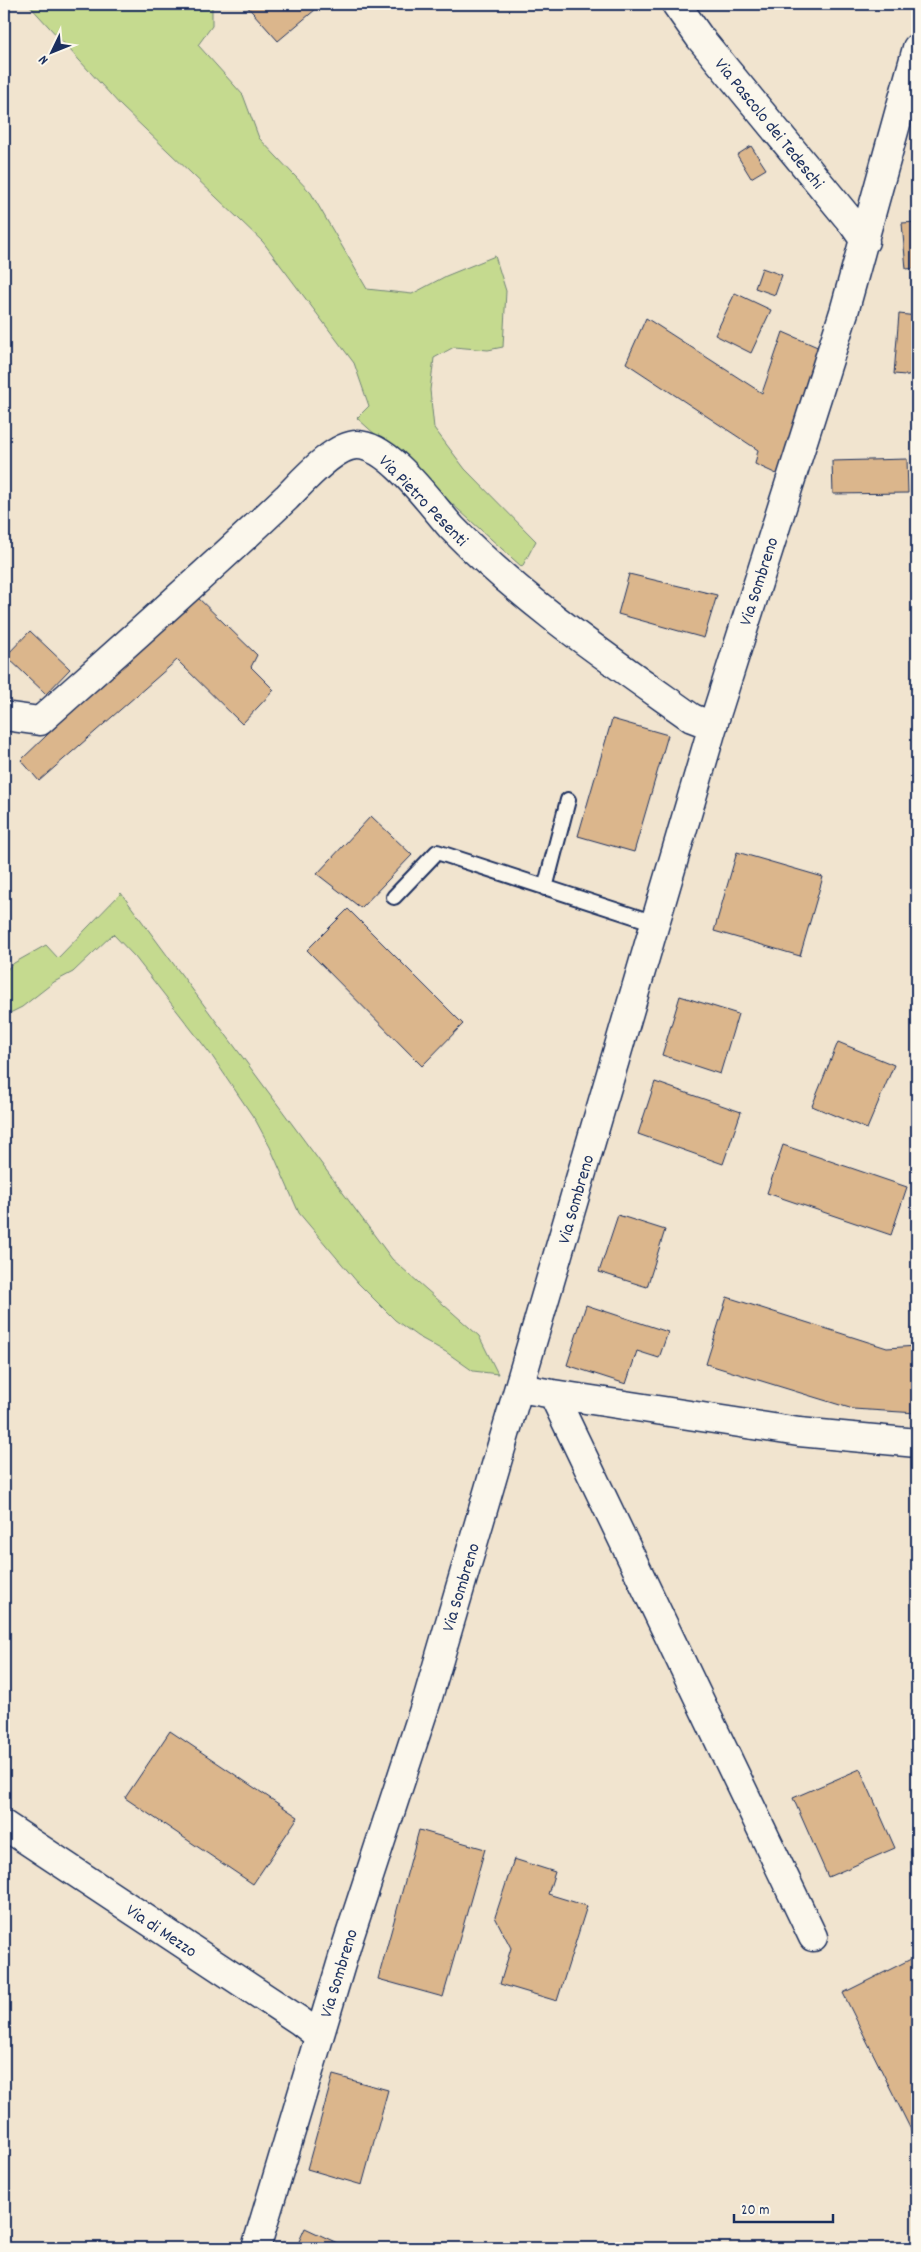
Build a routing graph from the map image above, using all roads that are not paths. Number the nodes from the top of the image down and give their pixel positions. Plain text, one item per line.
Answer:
1 (676, 4) edge
2 (917, 48) edge
3 (865, 241) junction
4 (4, 716) edge
5 (713, 726) junction
6 (568, 800) dead end
7 (545, 888) junction
8 (394, 896) dead end
9 (655, 923) junction
10 (520, 1388) junction
11 (553, 1394) junction
12 (917, 1443) edge
13 (4, 1825) edge
14 (813, 1937) dead end
15 (319, 2036) junction
16 (256, 2248) edge

1 - 3 street, Via Pascolo dei Tedeschi
2 - 3 street, Via Sombreno
3 - 5 street, Via Sombreno
4 - 5 street, Via Pietro Pesenti
5 - 9 street, Via Sombreno
6 - 7 lane
7 - 8 lane
7 - 9 lane
9 - 10 street, Via Sombreno
10 - 11 street
10 - 15 street, Via Sombreno
11 - 12 street
11 - 14 street
13 - 15 street, Via di Mezzo
15 - 16 street, Via Sombreno

